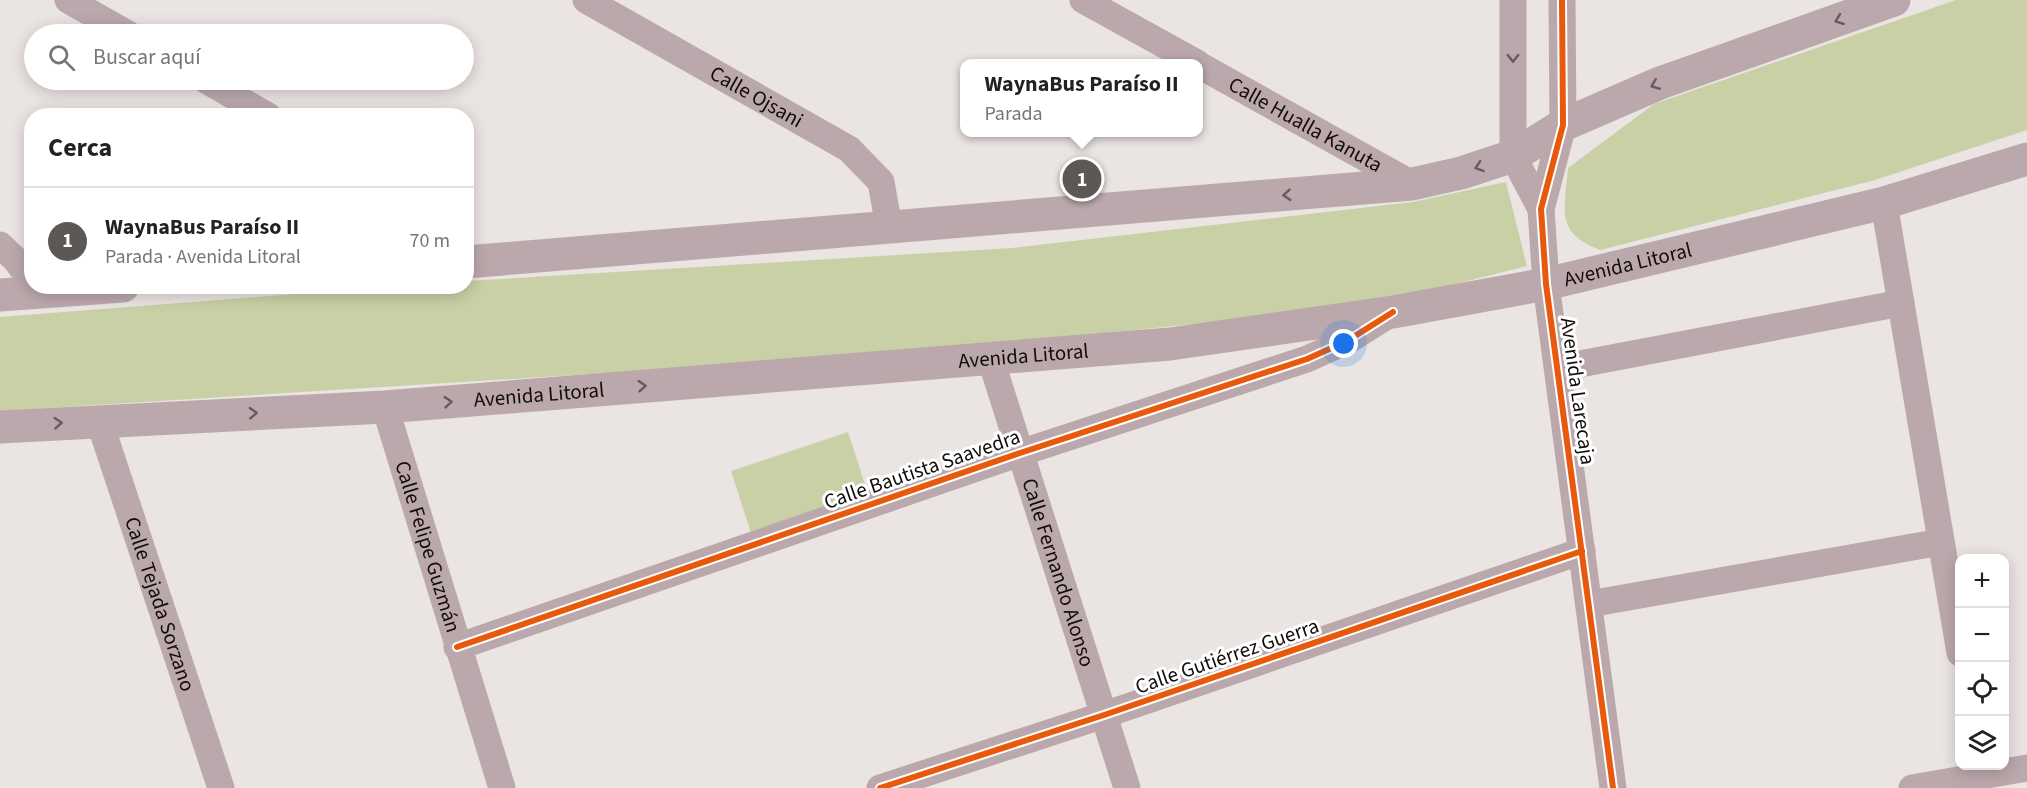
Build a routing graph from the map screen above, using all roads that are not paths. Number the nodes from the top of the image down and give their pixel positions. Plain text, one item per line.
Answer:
1 (68, 0) edge
2 (586, 0) edge
3 (1083, 0) edge
4 (1513, 0) edge
5 (1562, 0) edge
6 (1894, 0) edge
7 (110, 24) edge
8 (1189, 59) edge
9 (1203, 67) edge
10 (223, 90) edge
11 (254, 108) edge
12 (1563, 124) junction
13 (1513, 156) junction
14 (2027, 159) edge
15 (1412, 184) junction
16 (1884, 203) junction
17 (1542, 209) junction
18 (889, 227) junction
19 (0, 245) edge
20 (474, 261) edge
21 (24, 271) edge
22 (1546, 284) junction
23 (24, 290) edge
24 (0, 295) edge
25 (1901, 303) junction
26 (1394, 312) junction
27 (990, 357) junction
28 (1559, 368) junction
29 (385, 407) junction
30 (99, 420) junction
31 (0, 427) edge
32 (1020, 453) junction
33 (1941, 542) junction
34 (1582, 551) junction
35 (1589, 604) junction
36 (1955, 628) edge
37 (457, 647) junction
38 (1104, 715) junction
39 (2027, 768) edge
40 (1980, 777) edge
41 (221, 788) edge
42 (502, 788) edge
43 (880, 788) edge
44 (1127, 788) edge
45 (1613, 788) edge
46 (1912, 788) edge

1 - 7 street
2 - 18 street, Calle Ojsani
3 - 8 street, Calle Hualla Kanuta
4 -> 13 street, Avenida Larecaja
5 - 12 street, Avenida Larecaja
6 -> 12 main road
9 - 15 street, Calle Hualla Kanuta
10 - 11 street
12 - 13 main road
12 - 17 street, Avenida Larecaja
13 -> 15 main road
13 - 17 street, Avenida Larecaja
14 - 16 main road, Avenida Litoral
15 -> 18 main road
16 - 22 main road, Avenida Litoral
16 - 25 street
17 - 22 street, Avenida Larecaja
18 - 20 main road
19 - 21 street
22 - 26 main road, Avenida Litoral
22 - 28 street, Avenida Larecaja
23 - 24 main road
25 - 28 street
25 - 33 street
26 - 27 main road, Avenida Litoral
26 - 32 street, Calle Bautista Saavedra
29 -> 27 main road, Avenida Litoral
27 - 32 street, Calle Fernando Alonso
28 - 34 street, Avenida Larecaja
30 -> 29 main road, Avenida Litoral
29 - 37 street, Calle Felipe Guzmán
31 -> 30 main road, Avenida Litoral
30 - 41 street, Calle Tejada Sorzano
32 - 37 street, Calle Bautista Saavedra
32 - 38 street, Calle Fernando Alonso
33 - 35 street
33 - 36 street
34 - 35 street, Avenida Larecaja
34 - 38 street, Calle Gutiérrez Guerra
35 - 45 street, Avenida Larecaja
37 - 42 street, Calle Felipe Guzmán
38 - 43 street, Calle Gutiérrez Guerra
38 - 44 street, Calle Fernando Alonso
39 - 40 street
40 - 46 street

